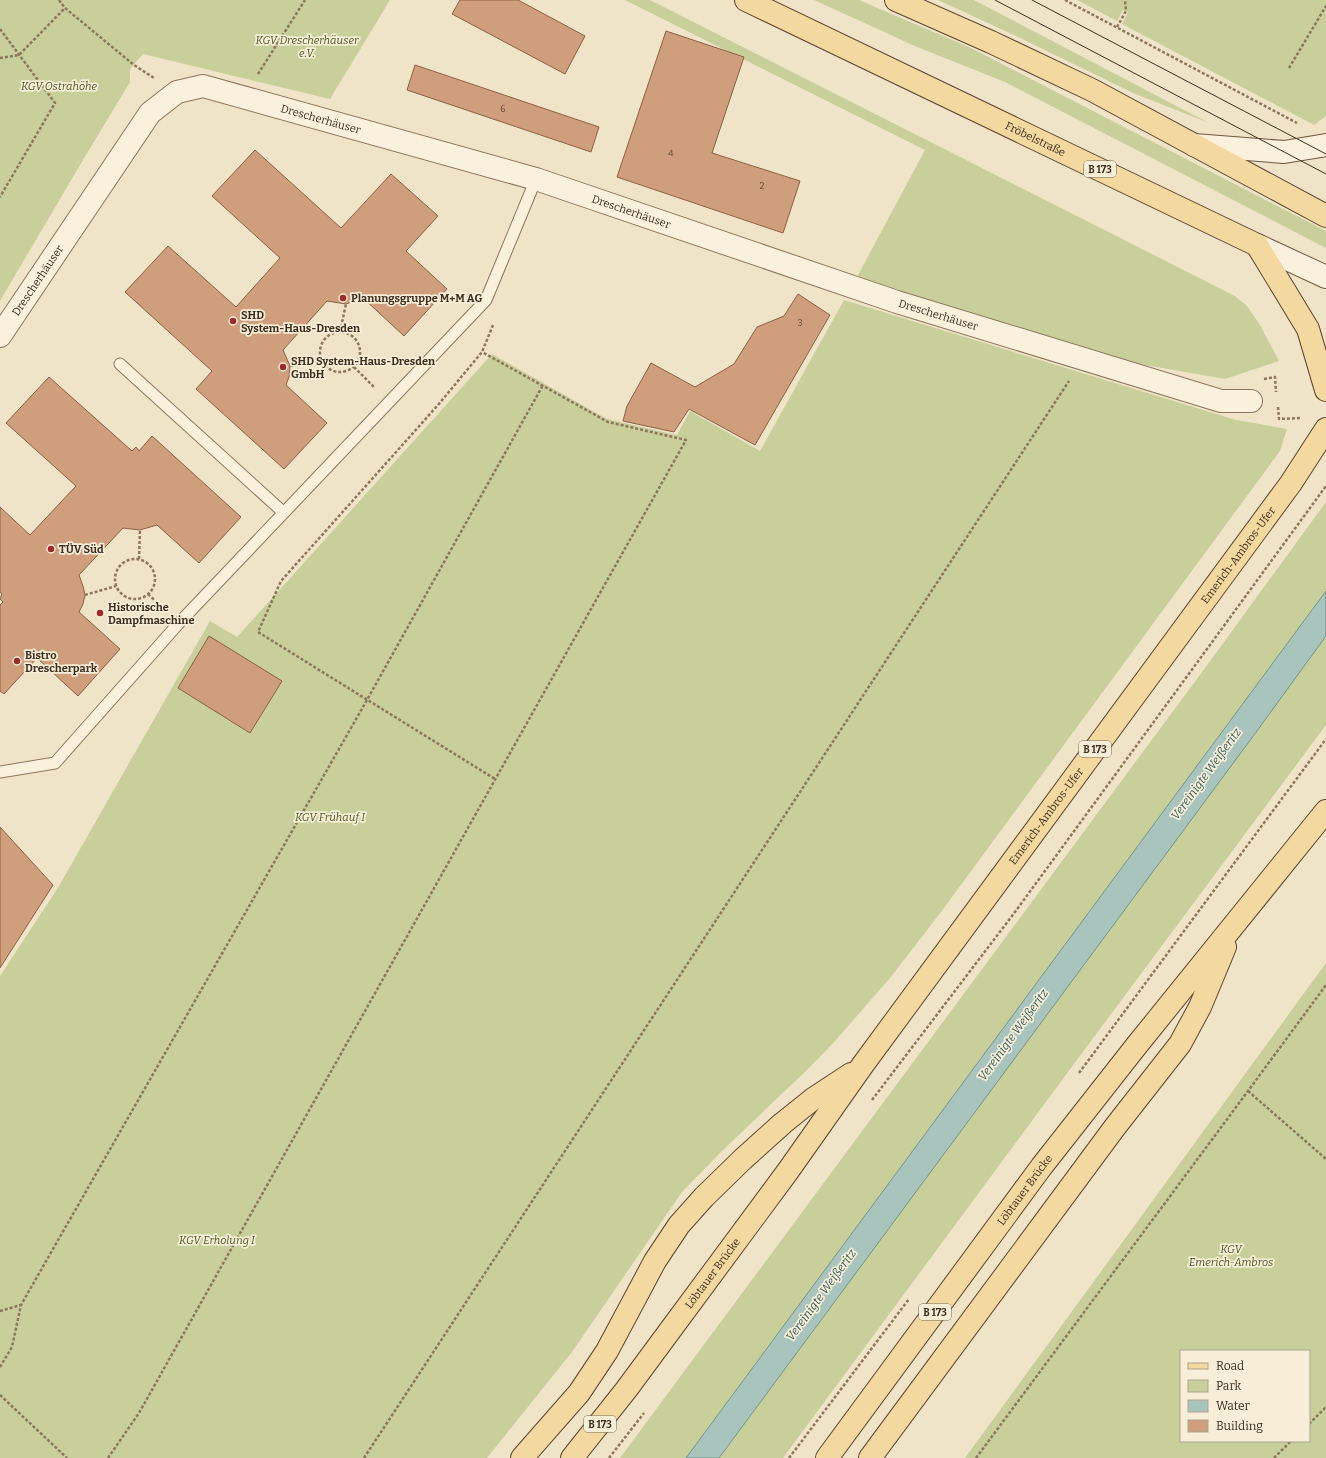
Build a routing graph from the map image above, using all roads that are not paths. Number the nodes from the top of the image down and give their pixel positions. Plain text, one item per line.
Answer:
1 (746, 0) edge
2 (896, 0) edge
3 (1194, 145) junction
4 (1326, 145) edge
5 (536, 179) junction
6 (1326, 216) edge
7 (1257, 244) junction
8 (1326, 277) edge
9 (0, 336) edge
10 (120, 364) dead end
11 (1326, 390) edge
12 (1251, 401) road end
13 (1326, 429) edge
14 (283, 512) junction
15 (0, 772) edge
16 (1326, 811) edge
17 (1232, 929) junction
18 (862, 1066) junction
19 (522, 1458) edge
20 (572, 1458) edge
21 (827, 1458) edge
22 (870, 1458) edge

1 - 7 main road, Fröbelstraße / B 173
2 - 3 main road
3 - 4 street
3 - 6 main road
5 - 9 street, Drescherhäuser
5 - 12 street, Drescherhäuser
5 - 14 lane
7 - 8 street, Fröbelstraße
7 - 11 main road
10 - 14 lane
13 - 18 main road, Emerich-Ambros-Ufer / B 173
14 - 15 lane
16 - 17 main road, B 173
17 - 21 main road, Löbtauer Brücke / B 173
17 - 22 main road
18 - 19 main road
18 - 20 main road, Löbtauer Brücke / B 173

